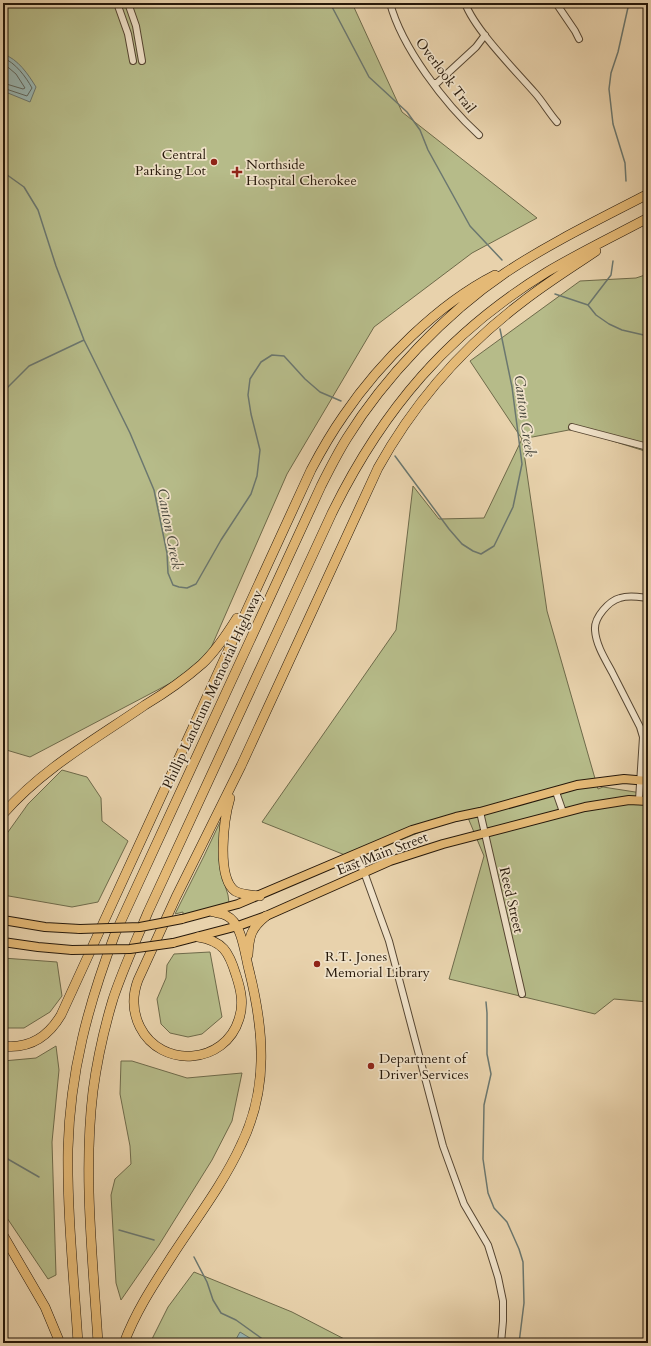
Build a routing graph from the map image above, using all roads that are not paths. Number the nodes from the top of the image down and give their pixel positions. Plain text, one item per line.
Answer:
1 (117, 3) edge
2 (128, 3) edge
3 (390, 3) edge
4 (465, 3) edge
5 (556, 3) edge
6 (485, 35) junction
7 (579, 39) dead end
8 (133, 61) dead end
9 (142, 61) dead end
10 (434, 83) junction
11 (557, 122) dead end
12 (479, 135) dead end
13 (648, 194) edge
14 (648, 218) edge
15 (635, 224) junction
16 (543, 250) junction
17 (572, 427) dead end
18 (648, 447) edge
19 (257, 586) junction
20 (648, 598) edge
21 (646, 746) edge
22 (241, 766) junction
23 (644, 781) edge
24 (556, 792) junction
25 (639, 800) junction
26 (648, 801) edge
27 (480, 812) junction
28 (563, 812) junction
29 (3, 814) edge
30 (484, 833) junction
31 (355, 854) junction
32 (364, 872) junction
33 (260, 896) junction
34 (213, 912) junction
35 (266, 916) junction
36 (3, 920) edge
37 (238, 926) junction
38 (198, 938) junction
39 (3, 942) edge
40 (248, 964) junction
41 (522, 994) dead end
42 (3, 1046) edge
43 (3, 1235) edge
44 (60, 1343) edge
45 (78, 1343) edge
46 (98, 1343) edge
47 (124, 1343) edge
48 (501, 1343) edge

1 - 8 street
2 - 9 street
3 - 10 street, Overlook Trail
4 - 6 street
5 - 7 street
6 - 10 street
6 - 11 street
10 - 12 street, Overlook Trail
13 - 16 highway, Phillip Landrum Memorial Highway
14 - 15 highway
15 - 22 highway
15 - 46 highway
16 - 19 highway
16 - 45 highway, Phillip Landrum Memorial Highway
17 - 18 street
19 - 29 highway
19 - 42 highway
20 - 21 street
21 - 23 street
22 - 33 highway
22 - 38 highway
23 - 24 main road, East Main Street
23 - 25 street
24 - 27 main road, East Main Street
24 - 28 street
25 - 26 main road, East Main Street
25 - 28 main road, East Main Street
27 - 30 street, Reed Street
27 - 31 main road, East Main Street
28 - 30 main road, East Main Street
30 - 32 main road, East Main Street
30 - 41 street, Reed Street
31 - 32 street
31 - 33 main road, East Main Street
32 - 35 main road, East Main Street
32 - 48 street
33 - 34 main road, East Main Street
34 - 36 main road, East Main Street, bridge
34 - 37 highway
35 - 37 main road, East Main Street
35 - 40 highway
37 - 38 main road, East Main Street
37 - 40 highway
38 - 39 main road, East Main Street, bridge
40 - 47 highway
43 - 44 highway

